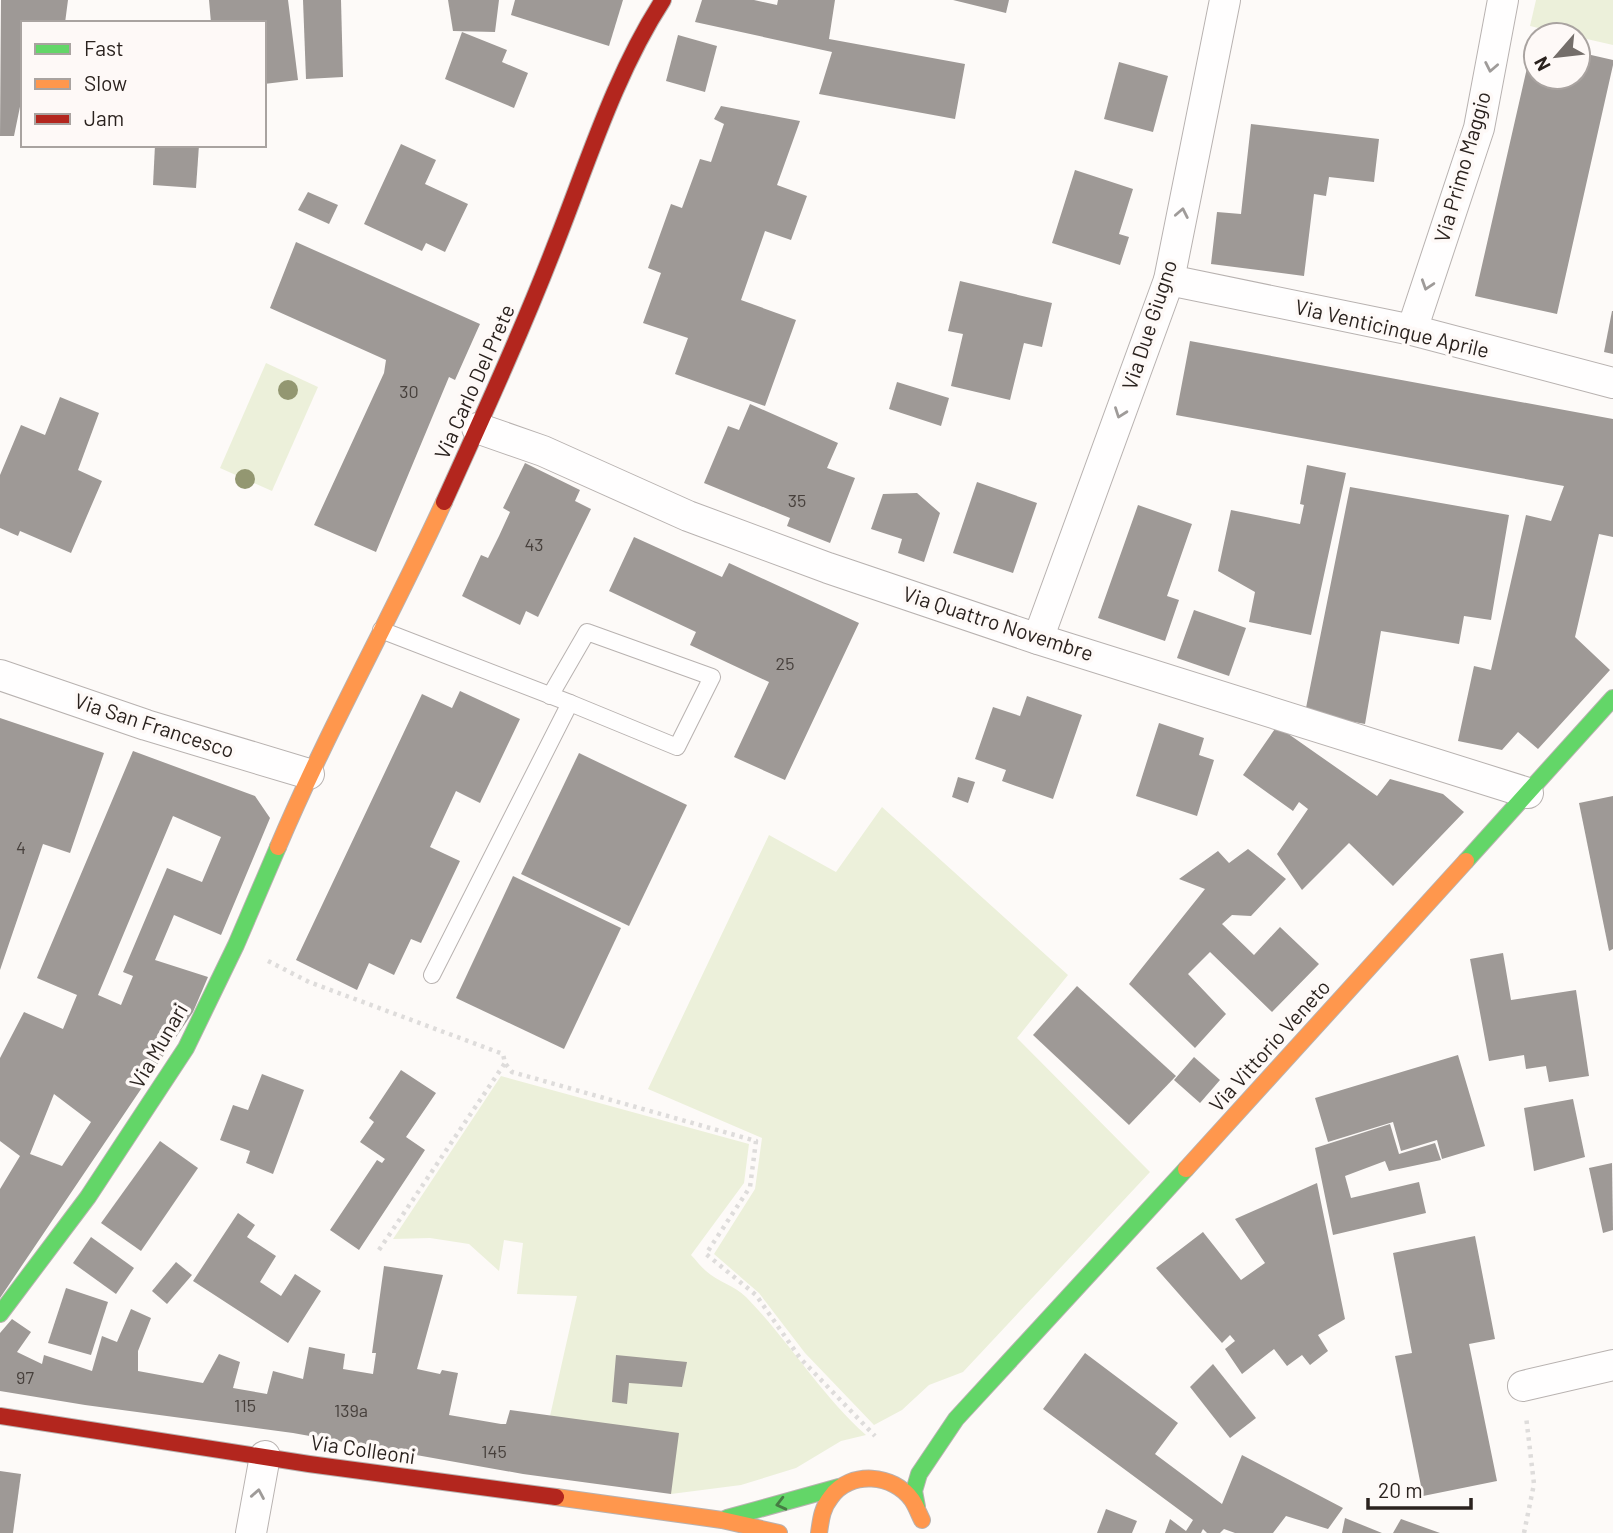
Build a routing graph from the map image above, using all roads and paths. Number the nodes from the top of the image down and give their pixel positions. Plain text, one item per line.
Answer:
1 (663, 0) edge
2 (1225, 0) edge
3 (1503, 0) edge
4 (1169, 280) junction
5 (1412, 330) junction
6 (1613, 383) edge
7 (477, 428) junction
8 (381, 630) junction
9 (1038, 639) junction
10 (0, 675) edge
11 (550, 696) junction
12 (1613, 698) edge
13 (570, 703) junction
14 (309, 774) junction
15 (1528, 793) junction
16 (236, 945) junction
17 (432, 975) dead end
18 (505, 1063) junction
19 (379, 1250) dead end
20 (1, 1313) edge
21 (1613, 1365) edge
22 (1523, 1386) joint
23 (0, 1416) edge
24 (956, 1419) junction
25 (875, 1436) dead end
26 (916, 1452) dead end
27 (265, 1456) junction
28 (898, 1466) dead end
29 (877, 1478) junction
30 (839, 1487) junction
31 (722, 1520) junction
32 (923, 1523) edge
33 (251, 1533) edge
34 (779, 1533) edge
35 (819, 1533) edge
36 (1524, 1533) edge

1 - 7 street, Via Carlo Del Prete
4 -> 2 street, Via Due Giugno
3 -> 5 street, Via Primo Maggio
4 - 5 street, Via Venticinque Aprile
4 -> 9 street, Via Due Giugno
5 - 6 street, Via Venticinque Aprile
7 - 8 street, Via Carlo Del Prete
7 - 9 street, Via Quattro Novembre
8 - 11 lane
8 - 14 street, Via Carlo Del Prete
9 - 15 street, Via Quattro Novembre
10 - 14 street, Via San Francesco
11 - 13 lane
11 - 13 lane
12 - 15 street, Via Vittorio Veneto
13 - 17 lane
14 - 16 street, Via Munari
15 - 24 street, Via Vittorio Veneto
16 - 18 path
16 - 20 street, Via Munari
18 - 19 path
18 - 25 path
21 - 22 street
22 - 36 path
23 - 27 street, Via Colleoni
24 - 26 street, Via Vittorio Veneto
24 - 32 street, Via Vittorio Veneto
27 - 31 street, Via Colleoni
33 -> 27 street
28 - 29 street
29 - 30 street, Via Colleoni
29 - 32 street
30 -> 31 street, Via Colleoni
30 - 35 street
31 - 34 street, Via Colleoni

